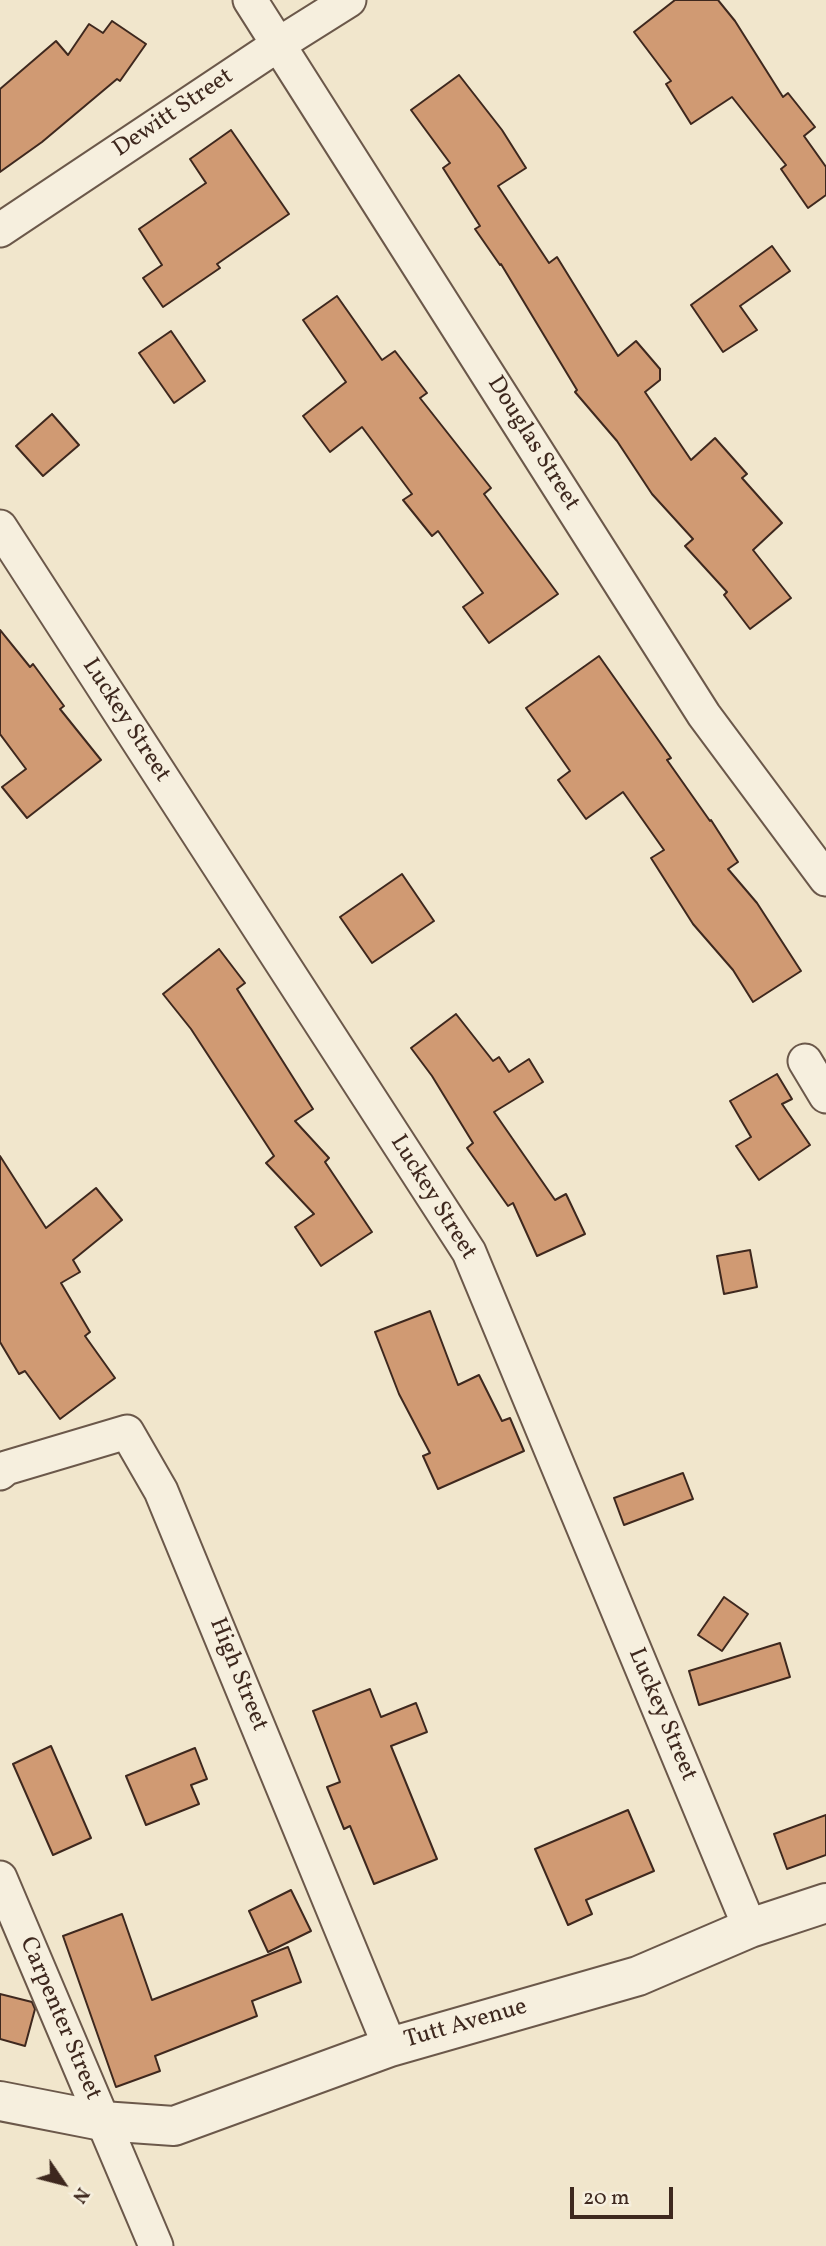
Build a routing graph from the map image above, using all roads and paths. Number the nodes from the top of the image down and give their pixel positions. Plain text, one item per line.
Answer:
1 (250, 0) edge
2 (349, 0) edge
3 (279, 44) junction
4 (0, 230) edge
5 (0, 527) edge
6 (826, 879) edge
7 (805, 1061) dead end
8 (826, 1096) edge
9 (2, 1466) edge
10 (0, 1878) edge
11 (826, 1903) edge
12 (750, 1928) junction
13 (390, 2047) junction
14 (0, 2101) edge
15 (102, 2121) junction
16 (156, 2246) edge

1 - 3 street, Douglas Street
2 - 3 street, Dewitt Street
3 - 4 street, Dewitt Street
3 - 6 street, Douglas Street
5 - 12 street, Luckey Street
7 - 8 street
9 - 13 street, High Street
10 - 15 street, Carpenter Street
11 - 12 street, Tutt Avenue
12 - 13 street, Tutt Avenue
13 - 15 street, Tutt Avenue
14 - 15 street, Tutt Avenue
15 - 16 street, Carpenter Street

